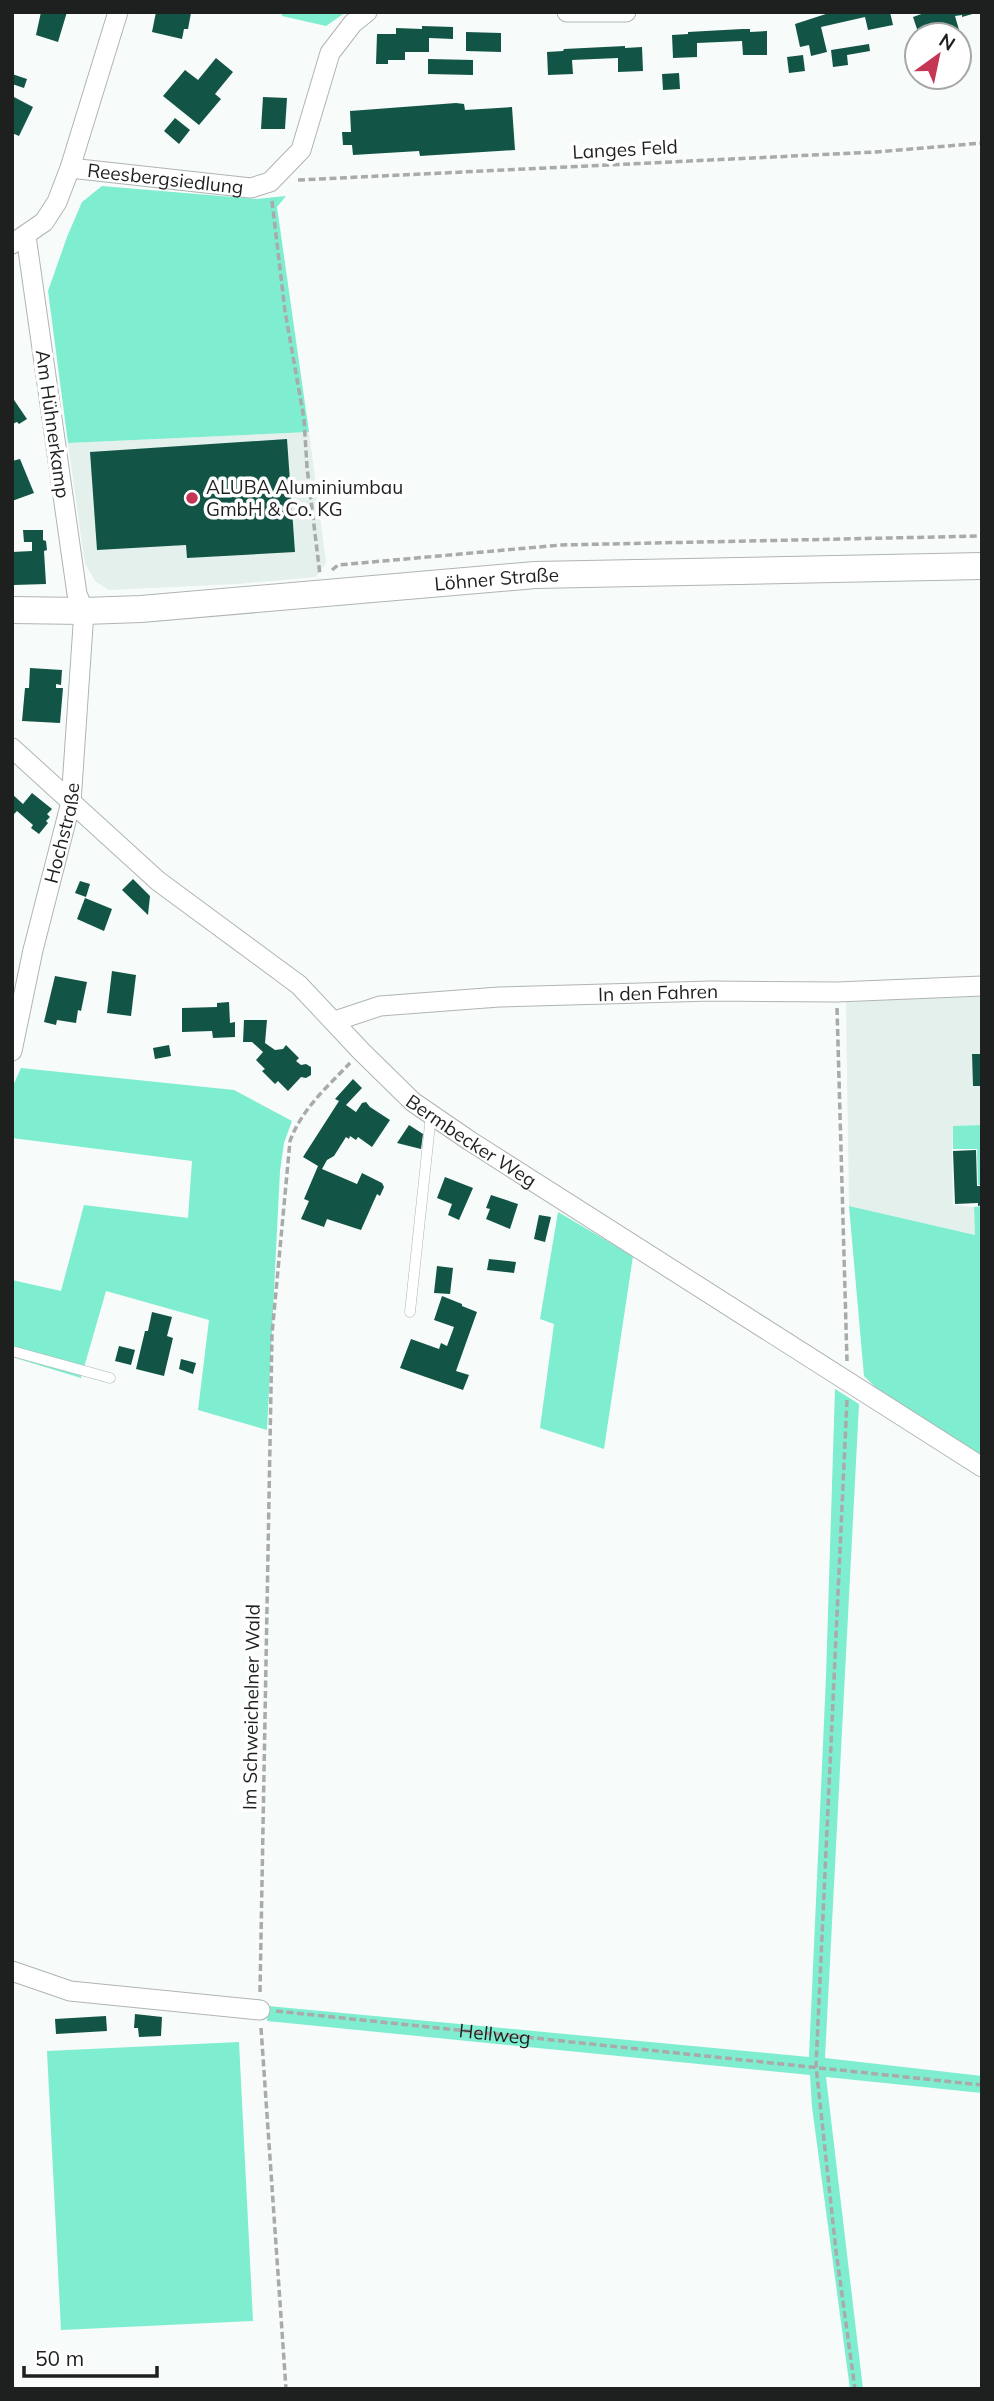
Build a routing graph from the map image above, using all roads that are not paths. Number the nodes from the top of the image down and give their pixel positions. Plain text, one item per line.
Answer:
1 (118, 12) edge
2 (367, 12) edge
3 (567, 12) edge
4 (626, 12) edge
5 (70, 168) junction
6 (19, 240) edge
7 (982, 566) edge
8 (12, 610) edge
9 (84, 611) junction
10 (12, 748) edge
11 (71, 802) junction
12 (982, 986) edge
13 (335, 1021) junction
14 (12, 1051) edge
15 (431, 1114) junction
16 (410, 1312) dead end
17 (12, 1351) edge
18 (110, 1378) dead end
19 (982, 1466) edge
20 (12, 1971) edge
21 (260, 2010) road end

1 - 5 street
2 - 5 street, Reesbergsiedlung
3 - 4 street
5 - 6 street
6 - 9 street, Am Hühnerkamp
7 - 9 main road, Löhner Straße
8 - 9 main road, Löhner Straße
9 - 11 street, Hochstraße
10 - 11 street, Bermbecker Weg
11 - 13 street, Bermbecker Weg
11 - 14 street, Hochstraße
12 - 13 street, In den Fahren
13 - 15 street, Bermbecker Weg
15 - 16 lane
15 - 19 street, Bermbecker Weg
17 - 18 lane
20 - 21 street

